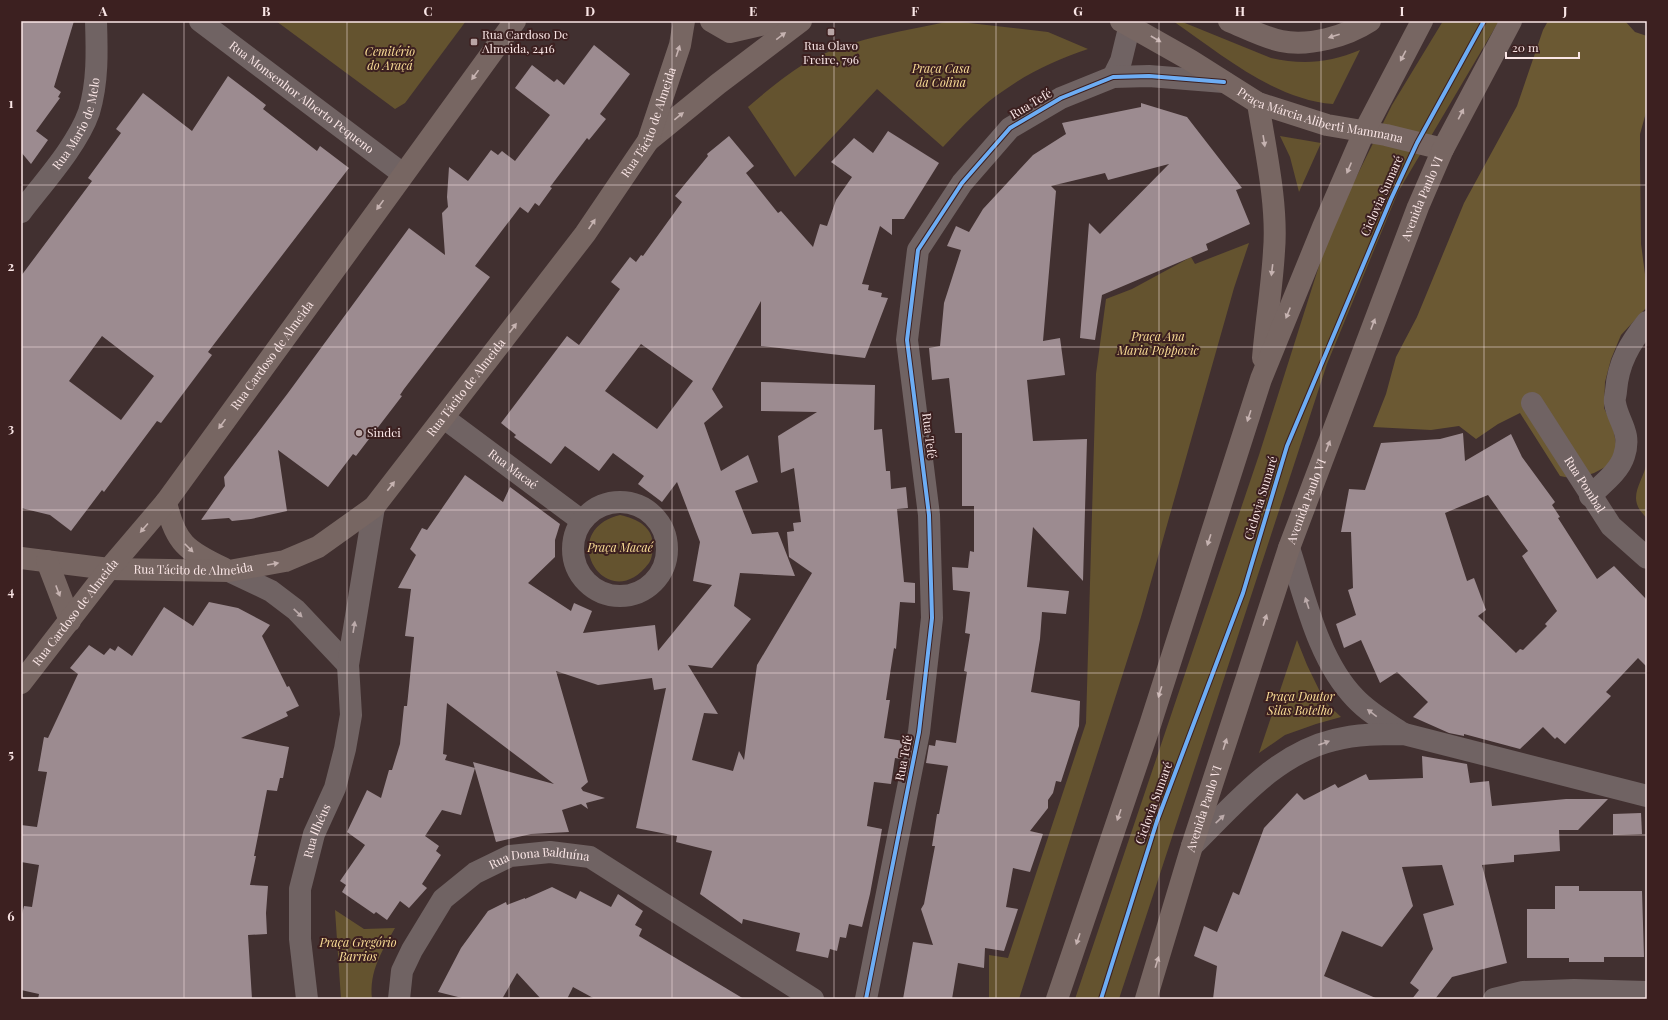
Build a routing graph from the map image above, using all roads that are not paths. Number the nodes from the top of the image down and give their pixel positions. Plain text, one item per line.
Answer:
1 (96, 21) edge
2 (200, 21) edge
3 (515, 21) edge
4 (684, 21) edge
5 (711, 21) edge
6 (778, 21) edge
7 (801, 21) edge
8 (1230, 21) edge
9 (1370, 21) edge
10 (1422, 21) edge
11 (1511, 21) edge
12 (1126, 23) edge
13 (1114, 77) junction
14 (1224, 82) junction
15 (1258, 102) junction
16 (1364, 132) junction
17 (648, 141) junction
18 (1443, 149) junction
19 (403, 174) junction
20 (21, 212) edge
21 (1647, 322) edge
22 (1261, 379) junction
23 (1532, 403) dead end
24 (444, 418) junction
25 (1590, 496) junction
26 (166, 502) junction
27 (374, 507) junction
28 (582, 521) junction
29 (1289, 548) junction
30 (21, 558) edge
31 (1647, 558) edge
32 (47, 561) junction
33 (109, 569) junction
34 (229, 571) junction
35 (70, 621) junction
36 (348, 665) junction
37 (21, 683) edge
38 (1404, 734) junction
39 (1647, 796) edge
40 (1192, 846) junction
41 (1647, 992) edge
42 (1148, 997) edge
43 (306, 999) edge
44 (399, 999) edge
45 (813, 999) edge
46 (866, 999) edge
47 (1057, 999) edge
48 (1494, 999) edge

1 - 20 street, Rua Mario de Melo
2 - 19 street, Rua Monsenhor Alberto Pequeno
3 -> 19 main road, Rua Cardoso de Almeida
17 -> 4 main road, Rua Tácito de Almeida
5 - 6 main road
17 -> 7 main road
9 -> 8 main road
10 -> 16 main road
18 -> 11 main road, Avenida Paulo VI
12 - 13 street
12 -> 14 main road, Praça Márcia Aliberti Mammana
13 - 14 street, Rua Tefé
13 - 46 street, Rua Tefé
14 - 15 main road, Praça Márcia Aliberti Mammana
15 - 16 main road, Praça Márcia Aliberti Mammana
15 -> 22 main road
16 - 18 main road, Praça Márcia Aliberti Mammana
16 -> 22 main road
24 -> 17 main road, Rua Tácito de Almeida
29 -> 18 main road, Avenida Paulo VI
19 -> 26 main road, Rua Cardoso de Almeida
21 - 25 street
22 -> 47 main road
23 - 25 street, Rua Pombal
27 -> 24 main road, Rua Tácito de Almeida
24 - 28 street, Rua Macaé
25 - 31 street, Rua Pombal
26 -> 33 main road, Rua Cardoso de Almeida
26 -> 34 main road
34 -> 27 main road, Rua Tácito de Almeida
36 -> 27 street, Rua Ilhéus
28 - 28 street
38 -> 29 street
40 -> 29 main road, Avenida Paulo VI
30 - 32 main road, Rua Tácito de Almeida
32 - 33 main road, Rua Tácito de Almeida
32 -> 35 main road
33 - 34 main road, Rua Tácito de Almeida
33 - 35 main road, Rua Cardoso de Almeida
34 -> 36 street
35 - 37 main road, Rua Cardoso de Almeida
36 - 43 street, Rua Ilhéus
38 - 39 street
40 -> 38 street
42 -> 40 main road, Avenida Paulo VI
41 - 48 street
44 - 45 street, Rua Dona Balduína

